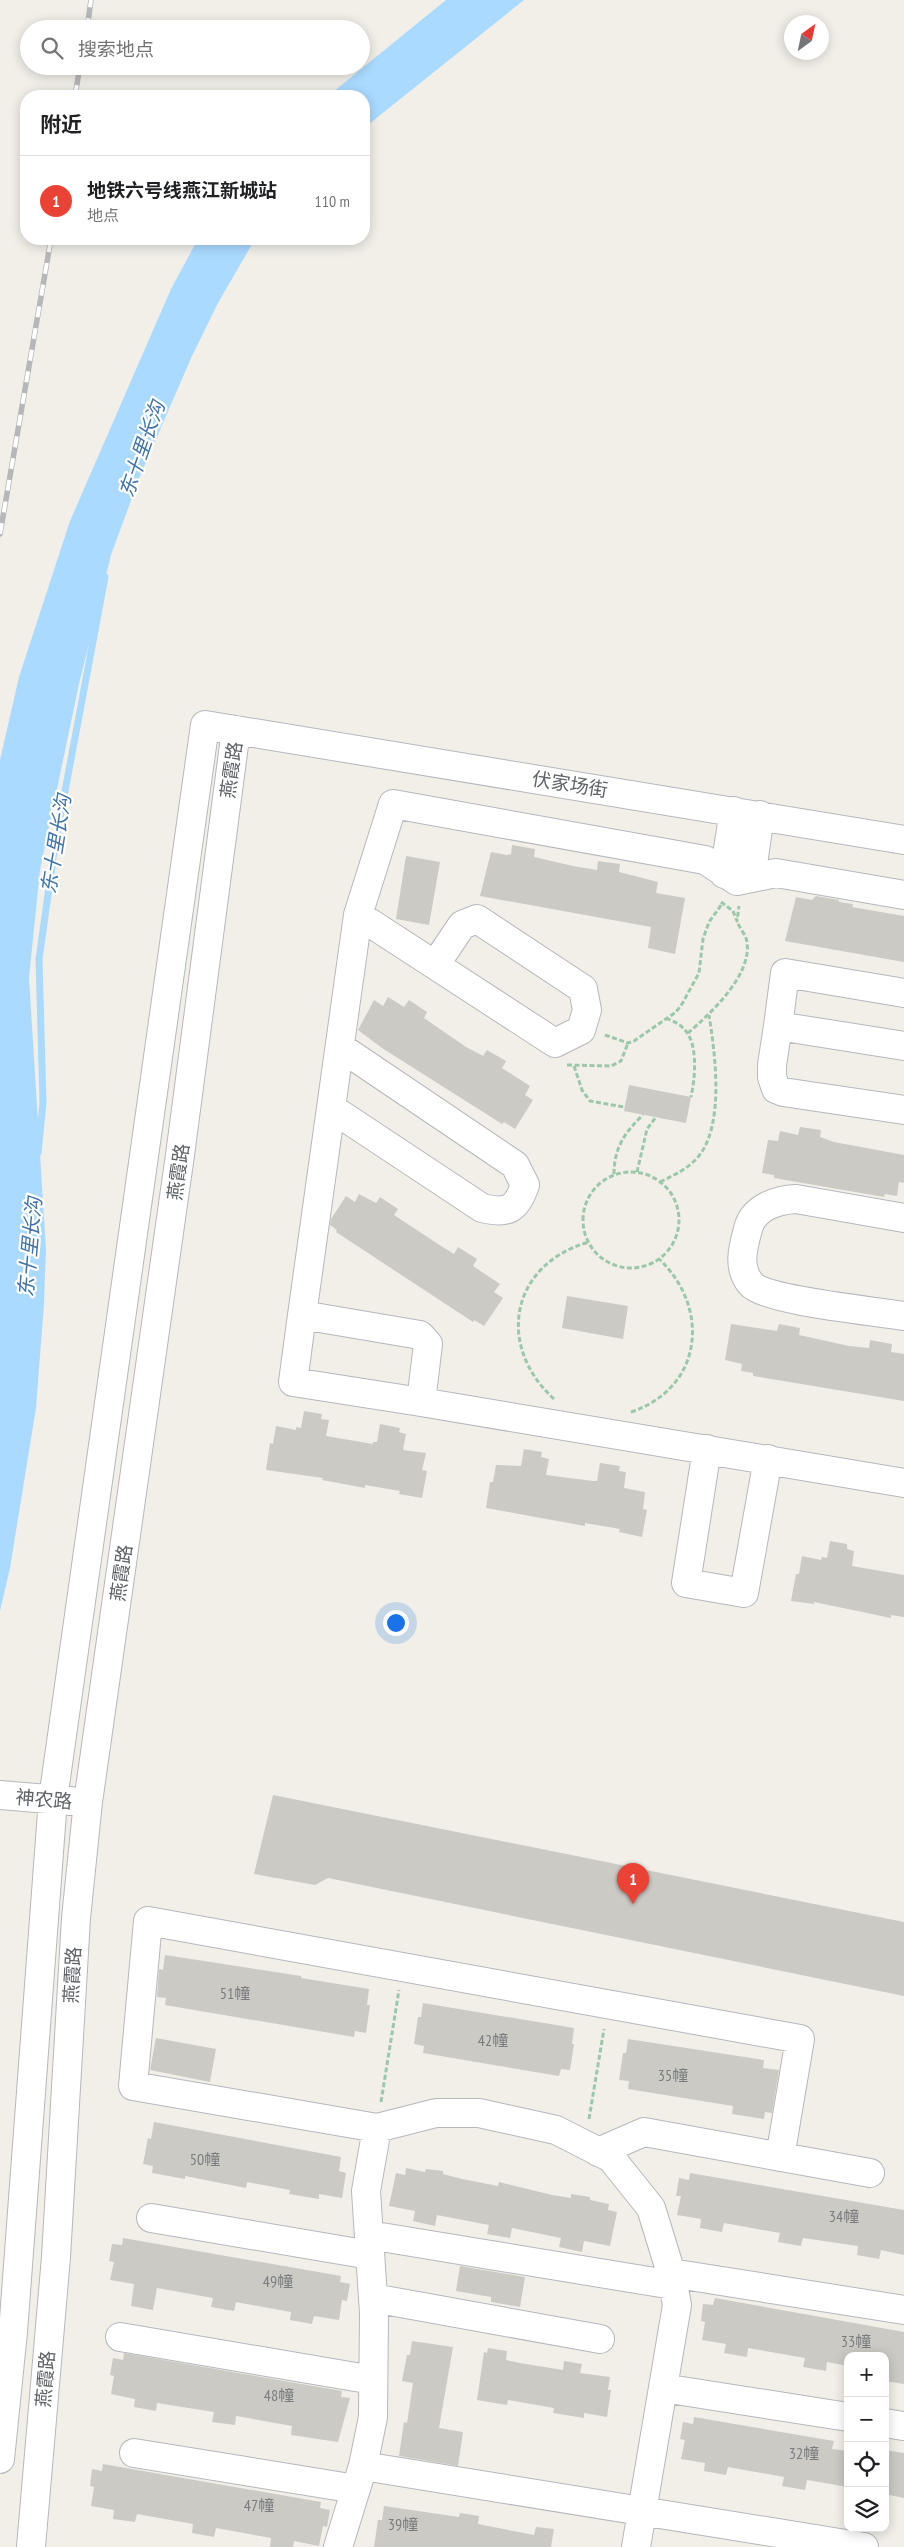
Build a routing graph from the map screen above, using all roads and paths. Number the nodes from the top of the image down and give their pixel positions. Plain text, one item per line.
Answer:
1 (236, 730) junction
2 (734, 811) junction
3 (760, 815) junction
4 (904, 840) edge
5 (724, 874) junction
6 (751, 878) junction
7 (904, 896) edge
8 (722, 904) dead end
9 (358, 915) junction
10 (737, 921) dead end
11 (435, 965) junction
12 (904, 993) edge
13 (708, 1015) junction
14 (666, 1017) junction
15 (778, 1026) junction
16 (581, 1030) junction
17 (688, 1033) junction
18 (555, 1043) junction
19 (628, 1043) junction
20 (904, 1046) edge
21 (340, 1047) junction
22 (574, 1066) junction
23 (691, 1097) dead end
24 (624, 1107) dead end
25 (331, 1108) junction
26 (904, 1110) edge
27 (643, 1115) dead end
28 (656, 1117) dead end
29 (637, 1172) junction
30 (614, 1175) junction
31 (660, 1182) junction
32 (904, 1218) edge
33 (589, 1242) junction
34 (659, 1258) junction
35 (302, 1315) junction
36 (904, 1316) edge
37 (421, 1402) junction
38 (562, 1404) dead end
39 (624, 1414) dead end
40 (707, 1449) junction
41 (768, 1459) junction
42 (904, 1483) edge
43 (2, 1795) edge
44 (53, 1799) junction
45 (88, 1802) junction
46 (402, 1967) junction
47 (608, 2004) junction
48 (377, 2128) junction
49 (592, 2148) junction
50 (780, 2157) junction
51 (870, 2173) dead end
52 (151, 2218) dead end
53 (370, 2245) junction
54 (672, 2279) junction
55 (373, 2298) junction
56 (904, 2310) edge
57 (120, 2337) dead end
58 (600, 2339) dead end
59 (373, 2380) junction
60 (663, 2388) junction
61 (844, 2416) edge
62 (639, 2437) dead end
63 (134, 2453) dead end
64 (0, 2459) edge
65 (648, 2476) junction
66 (359, 2478) junction
67 (642, 2511) junction
68 (31, 2547) edge
69 (338, 2547) edge
70 (636, 2547) edge
71 (864, 2547) edge

1 - 2 street, 伏家场街
1 - 44 street, 燕霞路
1 - 45 street, 燕霞路
2 - 3 street, 伏家场街
2 - 5 street
3 - 4 street, 伏家场街
3 - 6 street
5 - 6 street
5 - 9 street
6 - 7 street
8 - 14 path
9 - 11 street
9 - 21 street
10 - 13 path
11 - 16 street
11 - 18 street
12 - 15 street
13 - 17 path
13 - 31 path
14 - 17 path
14 - 19 path
15 - 20 street
15 - 26 street
16 - 18 street
16 - 19 path
17 - 23 path
18 - 22 path
19 - 22 path
21 - 25 street
21 - 25 street
22 - 24 path
25 - 35 street
27 - 30 path
28 - 29 path
29 - 30 path
29 - 31 path
30 - 33 path
31 - 34 path
32 - 36 street
33 - 34 path
33 - 38 path
34 - 39 path
35 - 37 street
35 - 37 street
37 - 40 street
40 - 41 street
40 - 41 street
41 - 42 street
43 - 44 street, 神农路
44 - 45 street, 神农路
44 - 64 street, 燕霞路
45 - 68 street, 燕霞路
46 - 47 street
46 - 48 path
46 - 48 street
47 - 49 path
47 - 50 street
48 - 49 street
48 - 53 street
49 - 50 street
49 - 54 street
50 - 51 street
52 - 53 street
53 - 54 street
53 - 55 street
54 - 56 street
54 - 60 street
55 - 58 street
55 - 59 street
57 - 59 street
59 - 66 street
60 - 61 street
60 - 65 street
62 - 65 street
63 - 66 street
65 - 67 street
66 - 67 street
66 - 69 street
67 - 70 street
67 - 71 street

